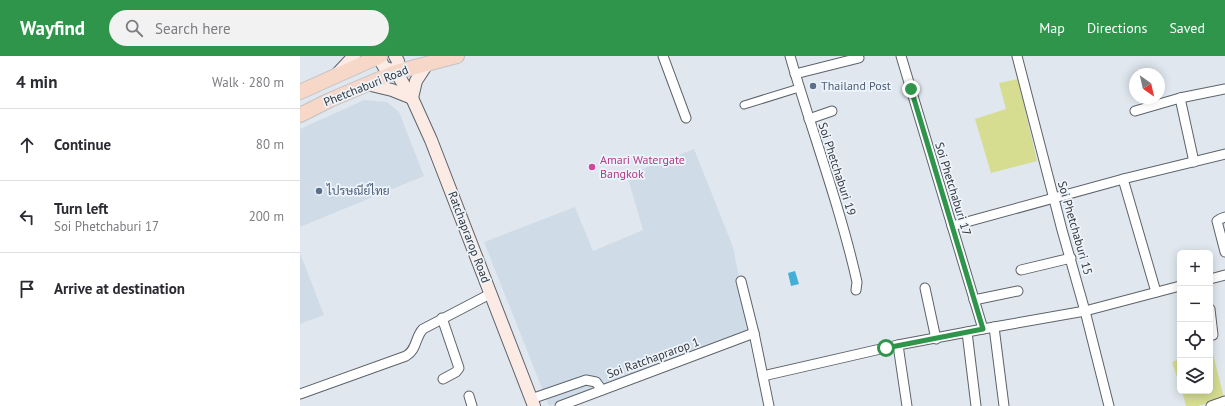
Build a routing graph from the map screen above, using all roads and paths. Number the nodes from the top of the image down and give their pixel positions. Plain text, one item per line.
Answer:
1 (354, 56) edge
2 (379, 56) edge
3 (395, 56) edge
4 (406, 56) edge
5 (445, 56) edge
6 (457, 56) edge
7 (664, 56) edge
8 (790, 56) edge
9 (901, 56) edge
10 (1017, 56) edge
11 (859, 58) dead end
12 (427, 64) junction
13 (396, 72) junction
14 (795, 74) junction
15 (337, 75) junction
16 (321, 82) junction
17 (367, 84) junction
18 (799, 88) junction
19 (1225, 89) edge
20 (300, 92) edge
21 (412, 98) junction
22 (1180, 98) junction
23 (330, 100) junction
24 (744, 105) dead end
25 (832, 111) dead end
26 (1135, 111) dead end
27 (300, 115) edge
28 (686, 118) dead end
29 (809, 119) junction
30 (1225, 154) edge
31 (1194, 162) junction
32 (1123, 179) junction
33 (1054, 198) junction
34 (1225, 217) edge
35 (952, 226) junction
36 (1225, 252) edge
37 (1071, 258) junction
38 (1021, 270) dead end
39 (1225, 275) edge
40 (1213, 278) edge
41 (741, 281) dead end
42 (1177, 287) edge
43 (925, 288) dead end
44 (856, 290) dead end
45 (1018, 291) dead end
46 (1156, 292) junction
47 (490, 294) junction
48 (974, 300) junction
49 (1085, 311) junction
50 (442, 318) junction
51 (994, 327) junction
52 (983, 329) junction
53 (967, 332) junction
54 (754, 333) junction
55 (936, 339) junction
56 (898, 345) junction
57 (762, 376) junction
58 (443, 379) dead end
59 (602, 390) junction
60 (300, 394) edge
61 (469, 396) dead end
62 (1225, 401) edge
63 (533, 403) edge
64 (472, 406) edge
65 (560, 406) edge
66 (769, 406) edge
67 (907, 406) edge
68 (976, 406) edge
69 (1004, 406) edge
70 (1109, 406) edge
71 (1211, 406) edge

1 - 15 main road
2 - 13 main road
2 - 15 main road, Phetchaburi Road
3 - 13 main road
4 - 5 main road
6 - 12 main road, Phetchaburi Road
7 - 28 street
8 - 14 street, Soi Phetchaburi 19
9 - 35 street, Soi Phetchaburi 17
10 - 33 street, Soi Phetchaburi 15
11 - 14 street
12 - 13 main road, Phetchaburi Road
12 - 21 main road
13 - 17 main road, Phetchaburi Road
13 - 21 main road, Ratchaprarop Road
14 - 18 street, Soi Phetchaburi 19
15 - 16 main road, Phetchaburi Road
16 - 20 main road, Phetchaburi Road
16 - 23 main road
17 - 21 main road
17 - 23 main road, Phetchaburi Road
18 - 24 street
18 - 29 street, Soi Phetchaburi 19
19 - 22 street
21 - 47 main road, Ratchaprarop Road
22 - 26 street
22 - 31 street
23 - 27 main road, Phetchaburi Road
25 - 29 street
29 - 44 street, Soi Phetchaburi 19
30 - 31 street
31 - 32 street
32 - 33 street
32 - 46 street
33 - 35 street
33 - 37 street, Soi Phetchaburi 15
34 - 36 street
35 - 48 street, Soi Phetchaburi 17
37 - 38 street
37 - 49 street, Soi Phetchaburi 15
39 - 40 street
41 - 54 street
42 - 46 street
43 - 55 street
45 - 48 street
46 - 49 street
47 - 50 street
47 - 63 main road, Ratchaprarop Road
48 - 52 street, Soi Phetchaburi 17
49 - 51 street
49 - 70 street, Soi Phetchaburi 15
50 - 58 street
50 - 60 street
51 - 52 street
51 - 69 street
52 - 53 street
53 - 55 street
53 - 68 street
54 - 57 street
54 - 59 street, Soi Ratchaprarop 1
55 - 56 street
56 - 57 street
56 - 67 street
57 - 66 street
59 - 63 street
59 - 65 street, Soi Ratchaprarop 1
61 - 64 street
62 - 71 street

